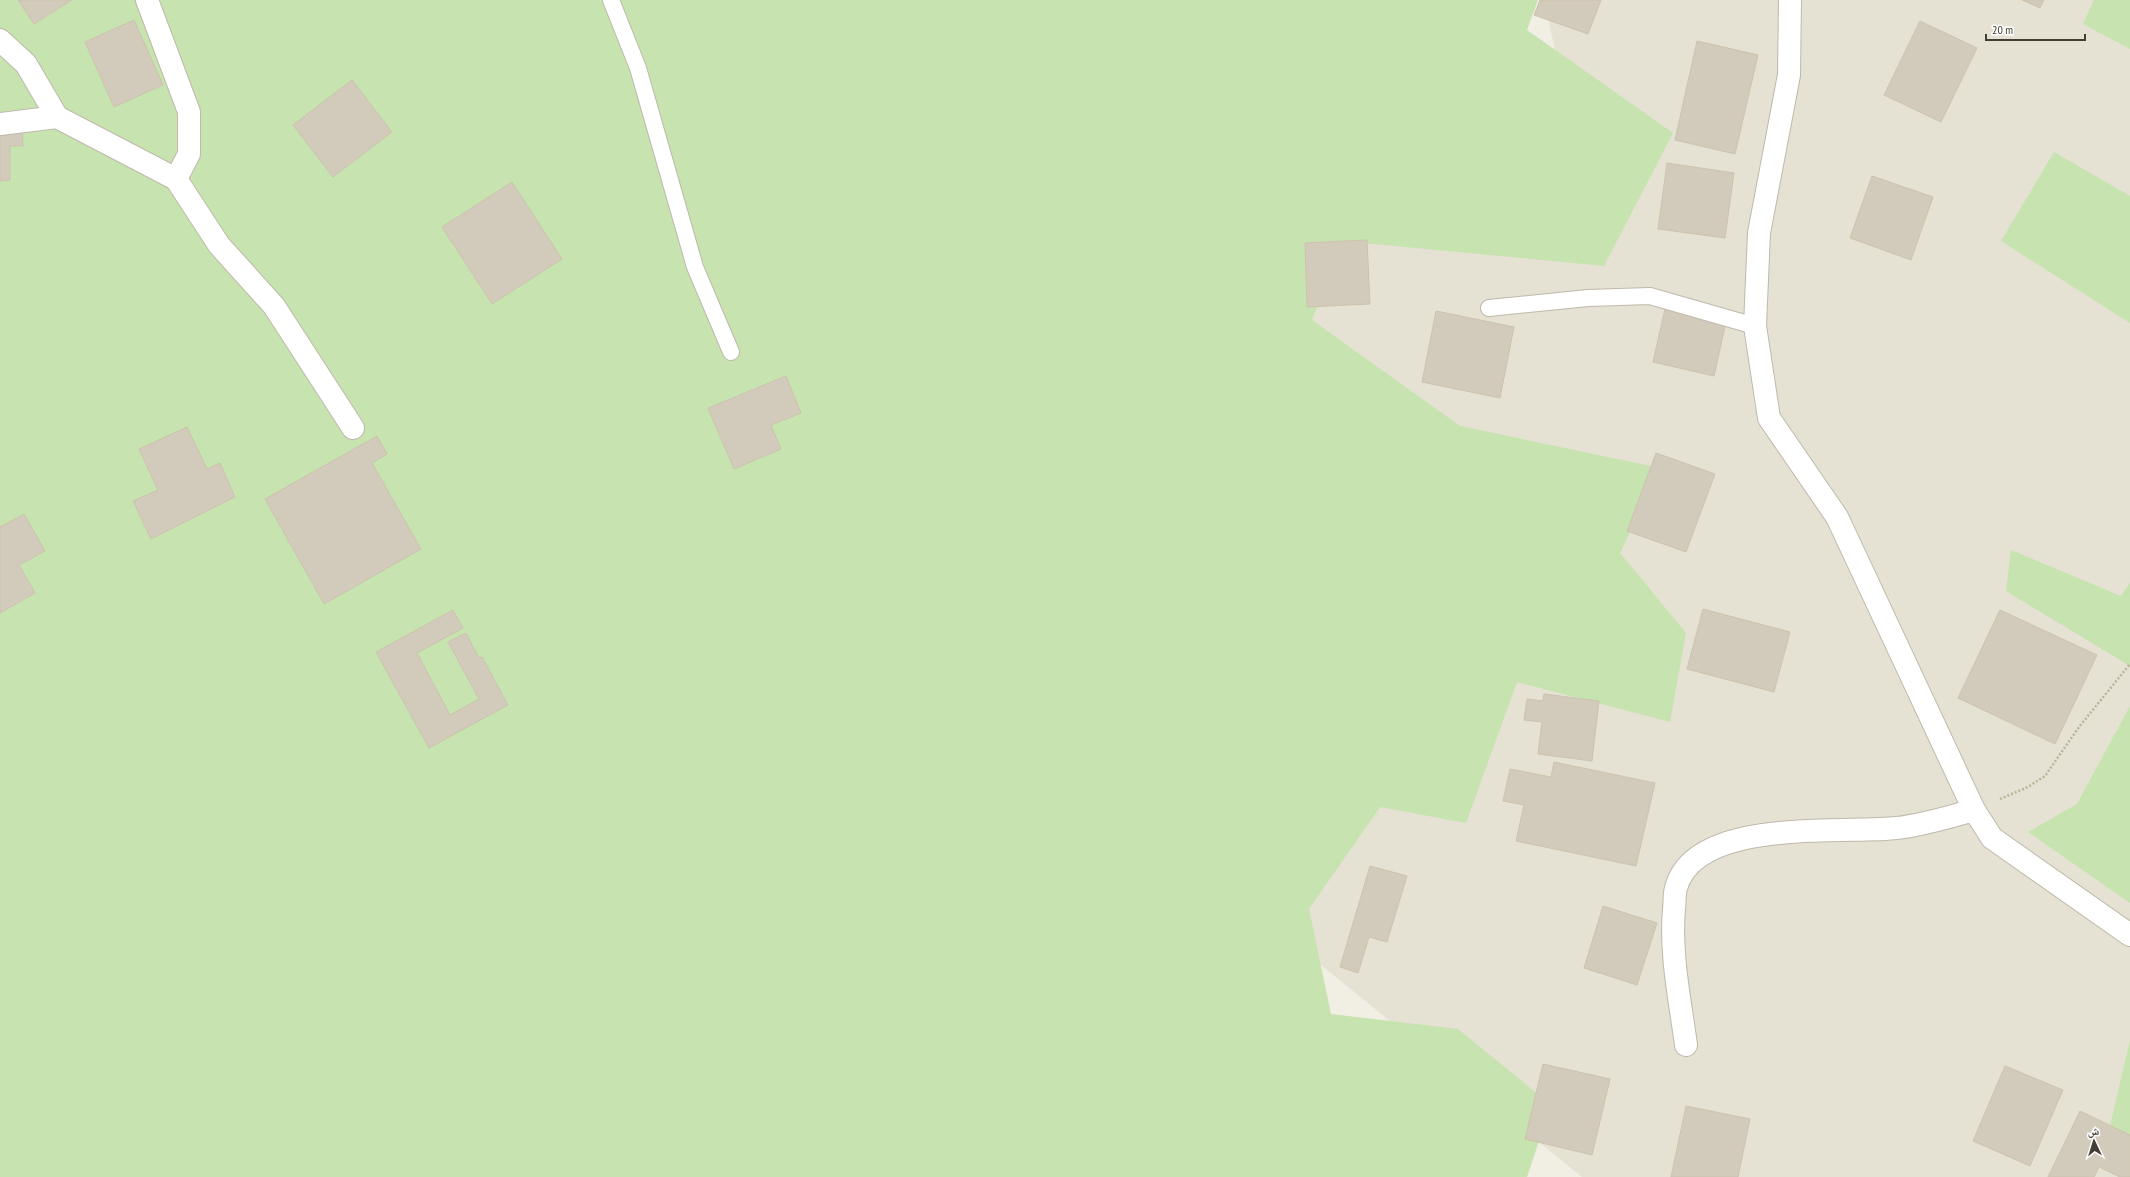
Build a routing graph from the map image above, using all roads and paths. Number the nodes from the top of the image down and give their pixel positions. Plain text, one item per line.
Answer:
1 (147, 0) edge
2 (612, 0) edge
3 (1790, 0) edge
4 (0, 40) edge
5 (57, 117) junction
6 (0, 124) edge
7 (176, 179) junction
8 (1489, 308) dead end
9 (1755, 326) junction
10 (731, 352) dead end
11 (353, 428) dead end
12 (2130, 664) edge
13 (1974, 810) junction
14 (2130, 935) edge
15 (1686, 1045) dead end

1 - 7 street
2 - 10 lane
3 - 9 street
4 - 5 street
5 - 6 street
5 - 7 street
7 - 11 street
8 - 9 lane
9 - 13 street
12 - 13 path
13 - 14 street
13 - 15 street

